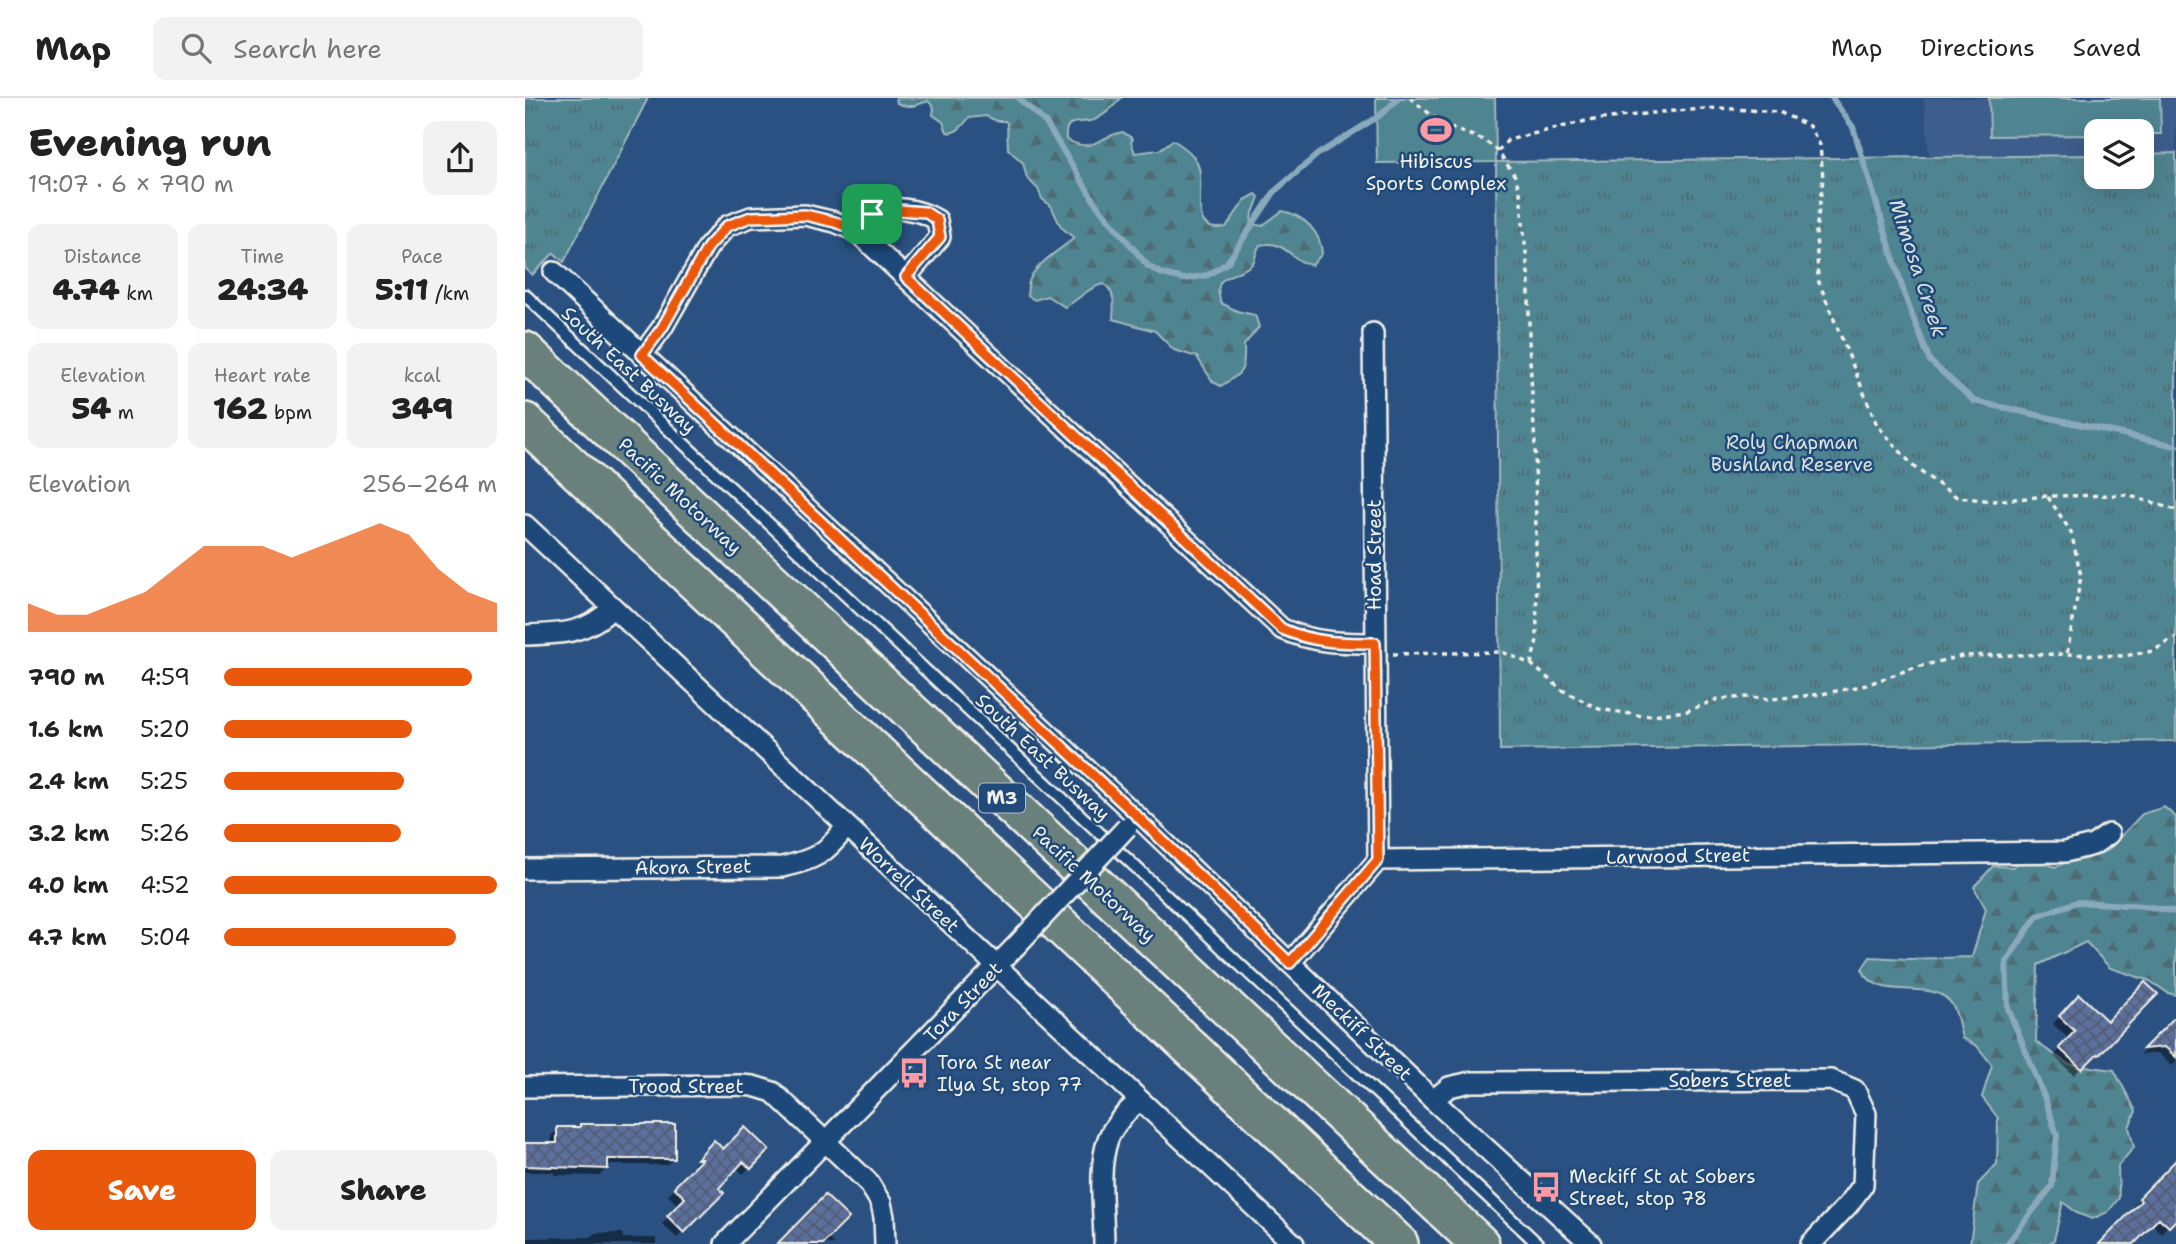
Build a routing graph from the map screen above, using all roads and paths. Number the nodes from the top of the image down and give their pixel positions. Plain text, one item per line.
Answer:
1 (1410, 98) edge
2 (1498, 150) junction
3 (856, 230) junction
4 (554, 272) dead end
5 (906, 277) junction
6 (525, 295) edge
7 (1373, 333) dead end
8 (525, 351) edge
9 (642, 355) junction
10 (525, 422) edge
11 (2048, 496) junction
12 (2176, 510) edge
13 (525, 525) edge
14 (612, 608) junction
15 (525, 635) edge
16 (2176, 637) edge
17 (1375, 648) junction
18 (2067, 654) junction
19 (1531, 664) junction
20 (1132, 821) junction
21 (846, 827) junction
22 (2109, 834) dead end
23 (1378, 860) junction
24 (525, 869) edge
25 (1290, 963) junction
26 (997, 967) junction
27 (525, 1087) edge
28 (1433, 1100) junction
29 (1139, 1101) junction
30 (827, 1142) junction
31 (725, 1244) edge
32 (885, 1244) edge
33 (1104, 1244) edge
34 (1294, 1244) edge
35 (1399, 1244) edge
36 (1480, 1244) edge
37 (1538, 1244) edge
38 (1591, 1244) edge
39 (1811, 1244) edge

1 - 2 path
2 - 11 path
2 - 19 path
3 - 5 street
3 - 5 street
3 - 9 street
4 - 9 street, Meckiff Street
5 - 17 street
6 - 37 lane, South East Busway
7 - 17 street, Hoad Street
8 - 36 highway, Pacific Motorway / M3
9 - 20 street, Meckiff Street
10 - 35 highway, M3
11 - 12 path
11 - 18 path
13 - 14 street, Worrell Street
14 - 15 street
14 - 21 street, Worrell Street
16 - 18 path
17 - 19 path
17 - 23 street, Hoad Street
18 - 19 path
20 - 25 street, Meckiff Street
20 - 26 street, Tora Street, bridge
21 - 24 street, Akora Street
21 - 26 street, Worrell Street
22 - 23 street, Larwood Street
23 - 25 street
25 - 28 street, Meckiff Street
26 - 29 street, Worrell Street
26 - 30 street, Tora Street
27 - 30 street, Trood Street
28 - 38 street, Meckiff Street
28 - 39 street, Sobers Street
29 - 33 street
29 - 34 street, Worrell Street
30 - 31 street, Tora Street
30 - 32 street, Trood Street

